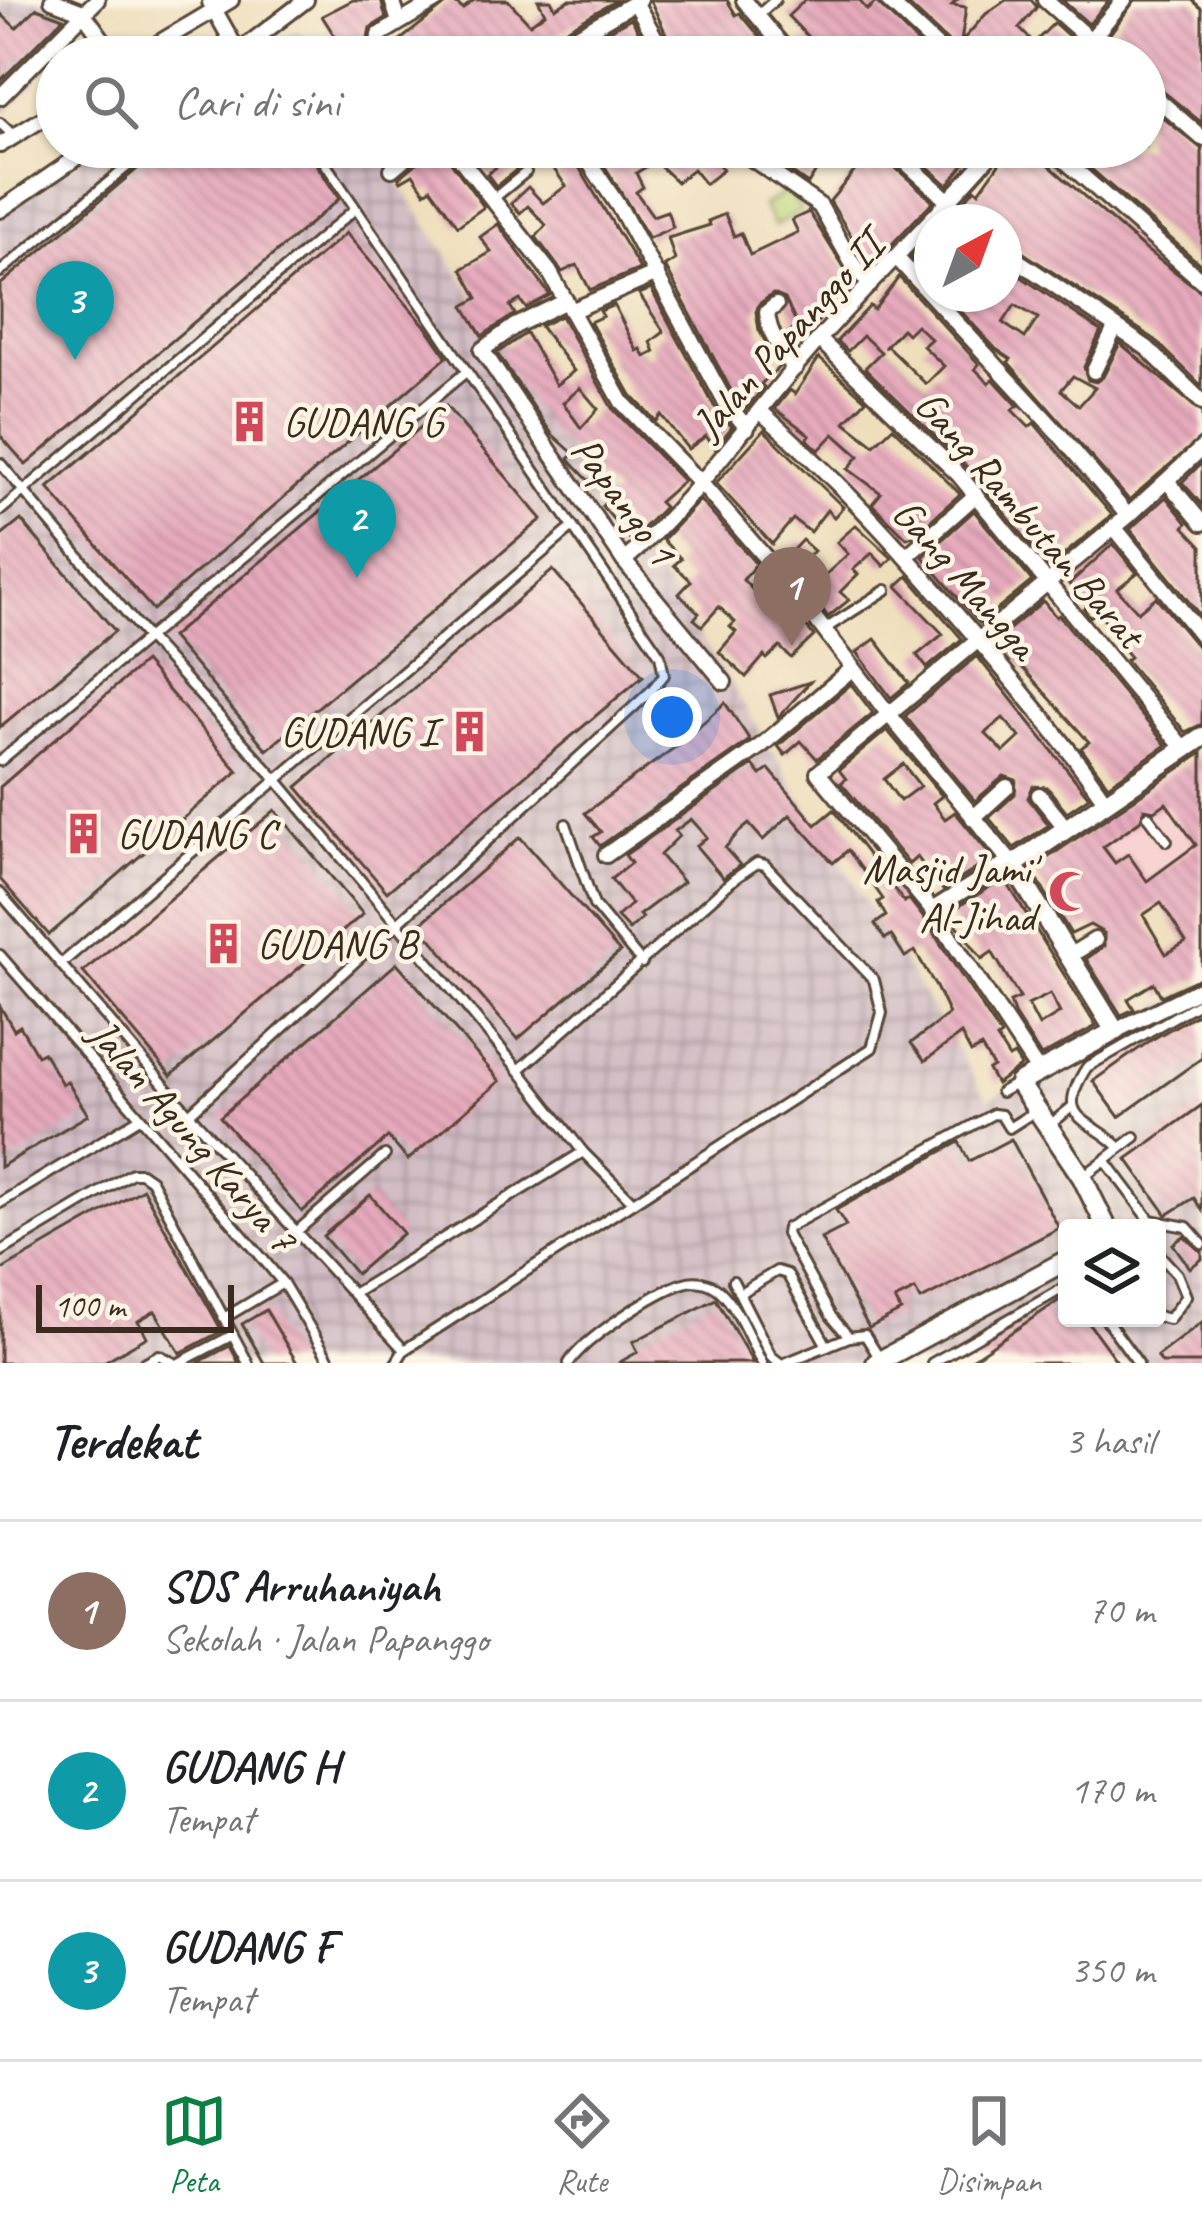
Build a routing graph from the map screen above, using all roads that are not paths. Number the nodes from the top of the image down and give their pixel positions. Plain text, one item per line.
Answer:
1 (52, 0) edge
2 (97, 0) edge
3 (231, 0) edge
4 (306, 0) edge
5 (392, 0) edge
6 (436, 0) edge
7 (744, 0) edge
8 (775, 0) edge
9 (887, 0) edge
10 (1045, 0) edge
11 (1124, 0) edge
12 (637, 1) edge
13 (212, 4) edge
14 (615, 5) edge
15 (757, 16) junction
16 (88, 18) junction
17 (399, 22) junction
18 (68, 36) edge
19 (100, 36) edge
20 (165, 36) edge
21 (227, 36) edge
22 (259, 36) edge
23 (382, 36) edge
24 (571, 36) edge
25 (656, 36) edge
26 (774, 36) edge
27 (926, 36) edge
28 (1085, 36) edge
29 (1095, 36) edge
30 (36, 65) edge
31 (1, 97) edge
32 (1166, 106) edge
33 (0, 122) edge
34 (36, 123) edge
35 (14, 136) junction
36 (1202, 138) edge
37 (0, 146) edge
38 (61, 168) edge
39 (126, 168) edge
40 (328, 168) edge
41 (468, 168) edge
42 (594, 168) edge
43 (765, 168) edge
44 (912, 168) edge
45 (979, 168) edge
46 (1073, 168) edge
47 (526, 172) dead end
48 (494, 199) junction
49 (950, 202) junction
50 (356, 208) junction
51 (0, 210) edge
52 (898, 258) junction
53 (1022, 263) edge
54 (0, 272) edge
55 (657, 274) junction
56 (1202, 281) edge
57 (870, 285) junction
58 (776, 305) dead end
59 (569, 306) junction
60 (1115, 328) junction
61 (819, 339) junction
62 (795, 368) junction
63 (1094, 371) dead end
64 (466, 372) junction
65 (1202, 402) edge
66 (761, 412) junction
67 (747, 428) junction
68 (1202, 448) edge
69 (0, 463) edge
70 (1167, 481) junction
71 (698, 482) junction
72 (23, 491) junction
73 (976, 495) junction
74 (0, 511) edge
75 (1128, 516) junction
76 (1202, 524) edge
77 (573, 527) junction
78 (1114, 527) junction
79 (908, 555) junction
80 (623, 561) junction
81 (1046, 581) junction
82 (886, 590) dead end
83 (826, 629) junction
84 (146, 636) junction
85 (1202, 636) edge
86 (977, 640) junction
87 (853, 668) junction
88 (724, 682) dead end
89 (887, 712) junction
90 (1202, 737) edge
91 (1184, 749) junction
92 (0, 760) edge
93 (277, 779) junction
94 (1007, 788) dead end
95 (1039, 795) dead end
96 (1106, 802) junction
97 (1148, 815) dead end
98 (973, 818) junction
99 (566, 824) dead end
100 (1066, 828) junction
101 (1167, 842) dead end
102 (606, 855) dead end
103 (1011, 863) junction
104 (0, 892) edge
105 (932, 910) junction
106 (397, 924) junction
107 (1095, 940) dead end
108 (0, 955) edge
109 (1069, 956) junction
110 (642, 963) junction
111 (61, 964) junction
112 (1202, 988) edge
113 (1202, 1001) edge
114 (1115, 1031) junction
115 (519, 1070) junction
116 (1038, 1071) junction
117 (1073, 1106) junction
118 (189, 1114) junction
119 (1042, 1118) junction
120 (138, 1119) junction
121 (1135, 1137) dead end
122 (1120, 1148) junction
123 (583, 1152) junction
124 (385, 1154) dead end
125 (1105, 1160) junction
126 (1082, 1177) junction
127 (633, 1202) junction
128 (0, 1203) edge
129 (1106, 1219) edge
130 (296, 1232) junction
131 (1202, 1244) edge
132 (0, 1252) edge
133 (1166, 1262) edge
134 (1058, 1266) edge
135 (733, 1280) dead end
136 (283, 1283) junction
137 (1058, 1291) edge
138 (740, 1293) junction
139 (353, 1294) junction
140 (224, 1318) junction
141 (1166, 1318) edge
142 (1112, 1327) edge
143 (233, 1335) junction
144 (850, 1336) junction
145 (827, 1346) junction
146 (404, 1350) junction
147 (878, 1362) edge
148 (144, 1363) edge
149 (177, 1363) edge
150 (248, 1363) edge
151 (331, 1363) edge
152 (396, 1363) edge
153 (569, 1363) edge
154 (762, 1363) edge
155 (782, 1363) edge
156 (932, 1363) edge
157 (1138, 1363) edge

1 - 16 street
2 - 16 street
3 - 13 street
4 - 22 street
5 - 17 street
6 - 17 street
7 - 15 street
8 - 15 lane
9 - 27 street
10 - 28 street
11 - 29 street
12 - 14 street
12 - 25 street
13 - 20 street
13 - 21 street
14 - 24 street
15 - 26 street
16 - 18 street
16 - 19 street
17 - 23 street
30 - 31 street
32 - 36 street
33 - 35 lane
34 - 35 street
35 - 37 street
38 - 51 street
39 - 54 lane
40 - 50 lane
41 - 48 street
42 - 55 street
43 - 57 street
44 - 49 street
45 - 49 street, Jalan Papanggo II
46 - 56 street
47 - 48 lane
48 - 59 street
49 - 52 street, Jalan Papanggo II
50 - 64 lane
50 - 72 lane
52 - 57 street, Jalan Papanggo II
52 - 75 street
53 - 60 street
55 - 59 street
55 - 67 street
57 - 61 street, Jalan Papanggo II
58 - 62 street
59 - 71 street
59 - 80 street, Papango 1
60 - 63 street
60 - 65 street
61 - 62 street, Jalan Papanggo II
61 - 73 street, Gang Rambutan Barat
62 - 66 street, Jalan Papanggo II
64 - 77 lane
64 - 84 lane
66 - 67 street, Jalan Papanggo II
66 - 79 street, Gang Mangga
67 - 71 street, Jalan Papanggo II
68 - 70 street
69 - 72 lane
70 - 75 street
70 - 76 street
71 - 80 street, Jalan Papanggo II
71 - 83 street
72 - 74 lane
72 - 84 lane
73 - 79 street
73 - 81 street, Gang Rambutan Barat
75 - 78 street
77 - 93 lane
77 - 106 lane
78 - 81 street
78 - 85 street
79 - 86 street, Gang Mangga
80 - 88 street, Papango 1
81 - 86 street
81 - 91 street, Gang Rambutan Barat
82 - 83 lane
83 - 87 street
84 - 92 lane
84 - 93 lane
86 - 89 street
86 - 96 street, Gang Mangga
87 - 89 street
87 - 102 street
89 - 98 street
89 - 105 street
90 - 91 street
91 - 96 street
93 - 106 lane
93 - 111 lane
94 - 98 street
95 - 100 street
96 - 100 street
97 - 101 lane
98 - 103 street
99 - 110 lane
100 - 103 street
103 - 105 street
103 - 109 street
104 - 111 lane
105 - 116 street
106 - 115 lane
106 - 118 lane
107 - 109 street
108 - 120 lane, Jalan Agung Karya 7
109 - 114 street
110 - 115 lane
110 - 127 lane
111 - 118 lane
112 - 114 street
113 - 117 lane
114 - 116 street
115 - 123 lane
116 - 119 street
117 - 119 lane
117 - 122 lane
118 - 130 lane
119 - 126 street
119 - 144 lane
120 - 128 lane
120 - 136 lane, Jalan Agung Karya 7
121 - 122 lane
122 - 125 lane
123 - 127 lane
123 - 139 lane
124 - 130 lane
125 - 126 lane
125 - 131 lane
126 - 129 street
127 - 146 lane
130 - 139 lane
132 - 140 lane
133 - 141 lane
134 - 147 street
135 - 138 lane
136 - 140 lane
136 - 151 lane, Jalan Agung Karya 7
137 - 156 lane
138 - 145 lane
138 - 155 lane
139 - 146 lane
140 - 143 lane
142 - 157 lane
143 - 149 lane
143 - 150 lane
144 - 145 lane
144 - 147 lane
145 - 155 lane
146 - 152 lane
148 - 149 lane
153 - 154 lane

